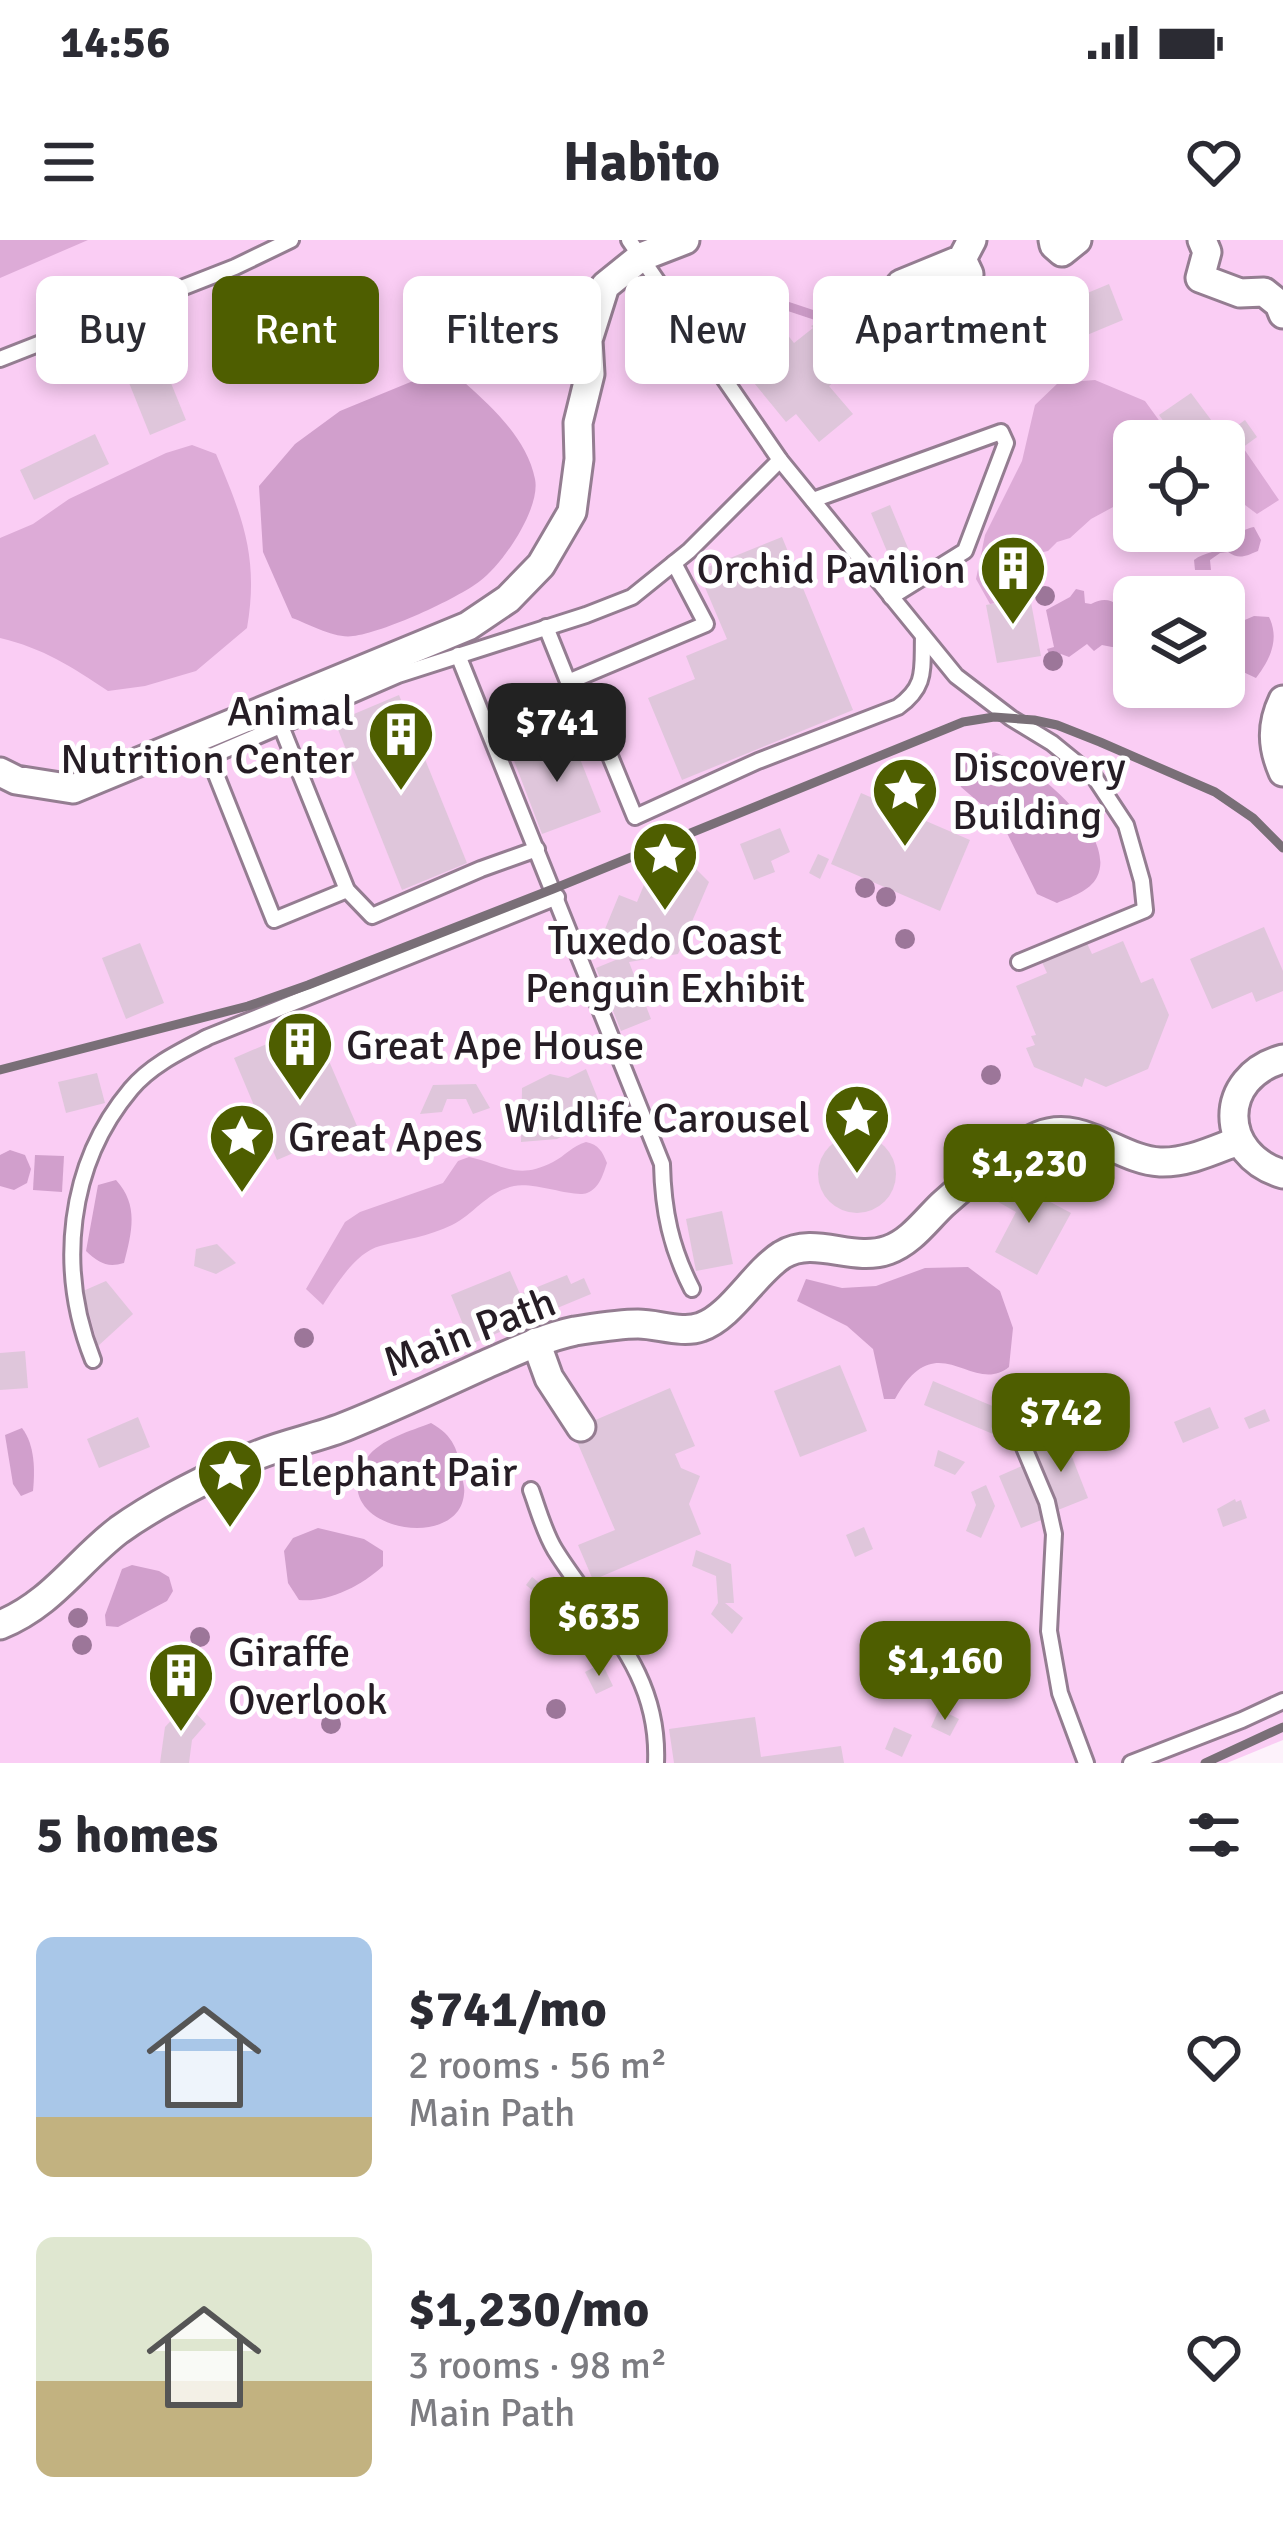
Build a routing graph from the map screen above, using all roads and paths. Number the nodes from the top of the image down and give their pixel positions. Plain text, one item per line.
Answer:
1 (291, 240) edge
2 (685, 240) edge
3 (1053, 240) edge
4 (1077, 240) edge
5 (1202, 240) edge
6 (635, 249) edge
7 (1283, 314) edge
8 (0, 359) edge
9 (780, 460) junction
10 (813, 500) junction
11 (674, 563) junction
12 (892, 597) junction
13 (546, 627) junction
14 (923, 636) junction
15 (458, 655) junction
16 (568, 682) junction
17 (1283, 700) edge
18 (281, 726) junction
19 (0, 772) edge
20 (1283, 772) edge
21 (536, 849) junction
22 (347, 890) junction
23 (556, 897) junction
24 (1018, 962) dead end
25 (1283, 1059) edge
26 (1238, 1141) junction
27 (1283, 1174) edge
28 (692, 1289) dead end
29 (536, 1342) junction
30 (93, 1360) dead end
31 (580, 1427) dead end
32 (1020, 1438) dead end
33 (531, 1490) dead end
34 (0, 1625) edge
35 (1283, 1701) edge
36 (656, 1763) edge
37 (1086, 1763) edge
38 (1131, 1763) edge

1 - 8 lane
2 - 6 street
3 - 4 street
5 - 7 street
6 - 9 lane
6 - 19 street
9 - 10 lane
9 - 11 lane
10 - 12 lane
10 - 12 lane
11 - 13 lane
11 - 16 lane
12 - 14 lane
13 - 15 lane
13 - 16 lane
14 - 16 lane
14 - 24 lane
15 - 18 lane
15 - 21 lane
17 - 20 street
18 - 22 lane
18 - 22 lane
21 - 22 lane
21 - 23 lane
23 - 28 lane
23 - 30 lane
25 - 26 street
26 - 27 street
26 - 29 street, Main Path
29 - 31 street
29 - 34 street, Main Path
32 - 37 lane
33 - 36 lane
35 - 38 lane

